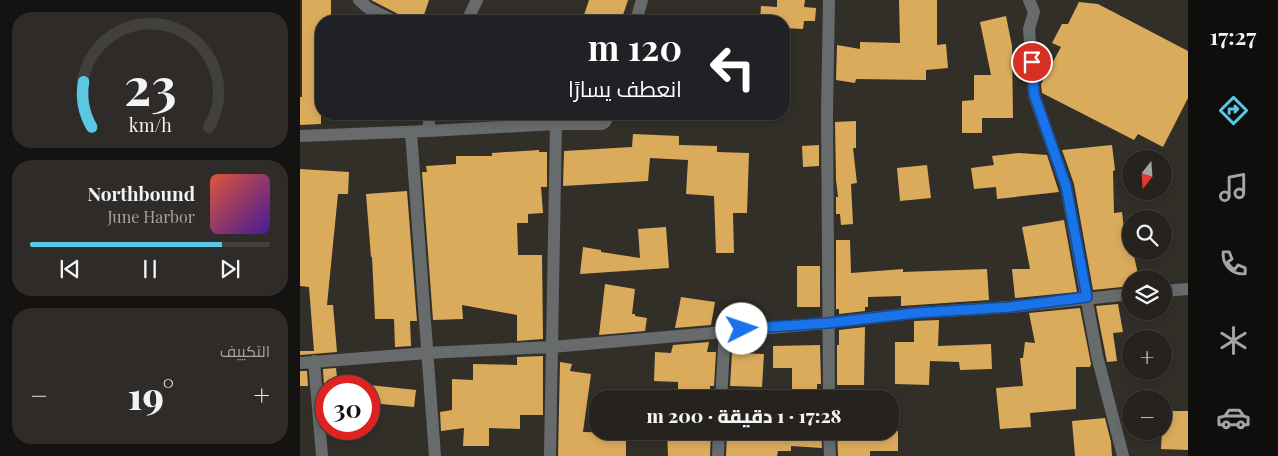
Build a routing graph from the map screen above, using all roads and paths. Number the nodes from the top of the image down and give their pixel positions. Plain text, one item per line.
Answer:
1 (359, 0) edge
2 (477, 0) edge
3 (642, 0) edge
4 (829, 0) edge
5 (1029, 0) edge
6 (382, 15) edge
7 (470, 15) edge
8 (638, 15) edge
9 (429, 120) edge
10 (606, 120) edge
11 (556, 124) junction
12 (411, 132) junction
13 (428, 132) junction
14 (300, 136) edge
15 (1188, 289) edge
16 (1172, 290) edge
17 (1122, 295) edge
18 (1087, 297) junction
19 (828, 323) junction
20 (725, 330) junction
21 (552, 346) junction
22 (427, 353) junction
23 (314, 361) junction
24 (300, 363) edge
25 (721, 390) edge
26 (829, 390) edge
27 (719, 440) edge
28 (830, 440) edge
29 (322, 456) edge
30 (435, 456) edge
31 (550, 456) edge
32 (718, 456) edge
33 (830, 456) edge
34 (1123, 456) edge

1 - 6 street
2 - 7 street
3 - 8 street
4 - 19 street
5 - 18 street
9 - 13 street
10 - 11 street
11 - 13 street
11 - 21 street
12 - 13 street
12 - 14 street
12 - 22 street
15 - 16 street
17 - 18 street
18 - 19 street
18 - 34 street
19 - 20 street
19 - 26 street
20 - 21 street
20 - 25 street
21 - 22 street
21 - 31 street
22 - 23 street
22 - 30 street
23 - 24 street
23 - 29 street
27 - 32 street
28 - 33 street

